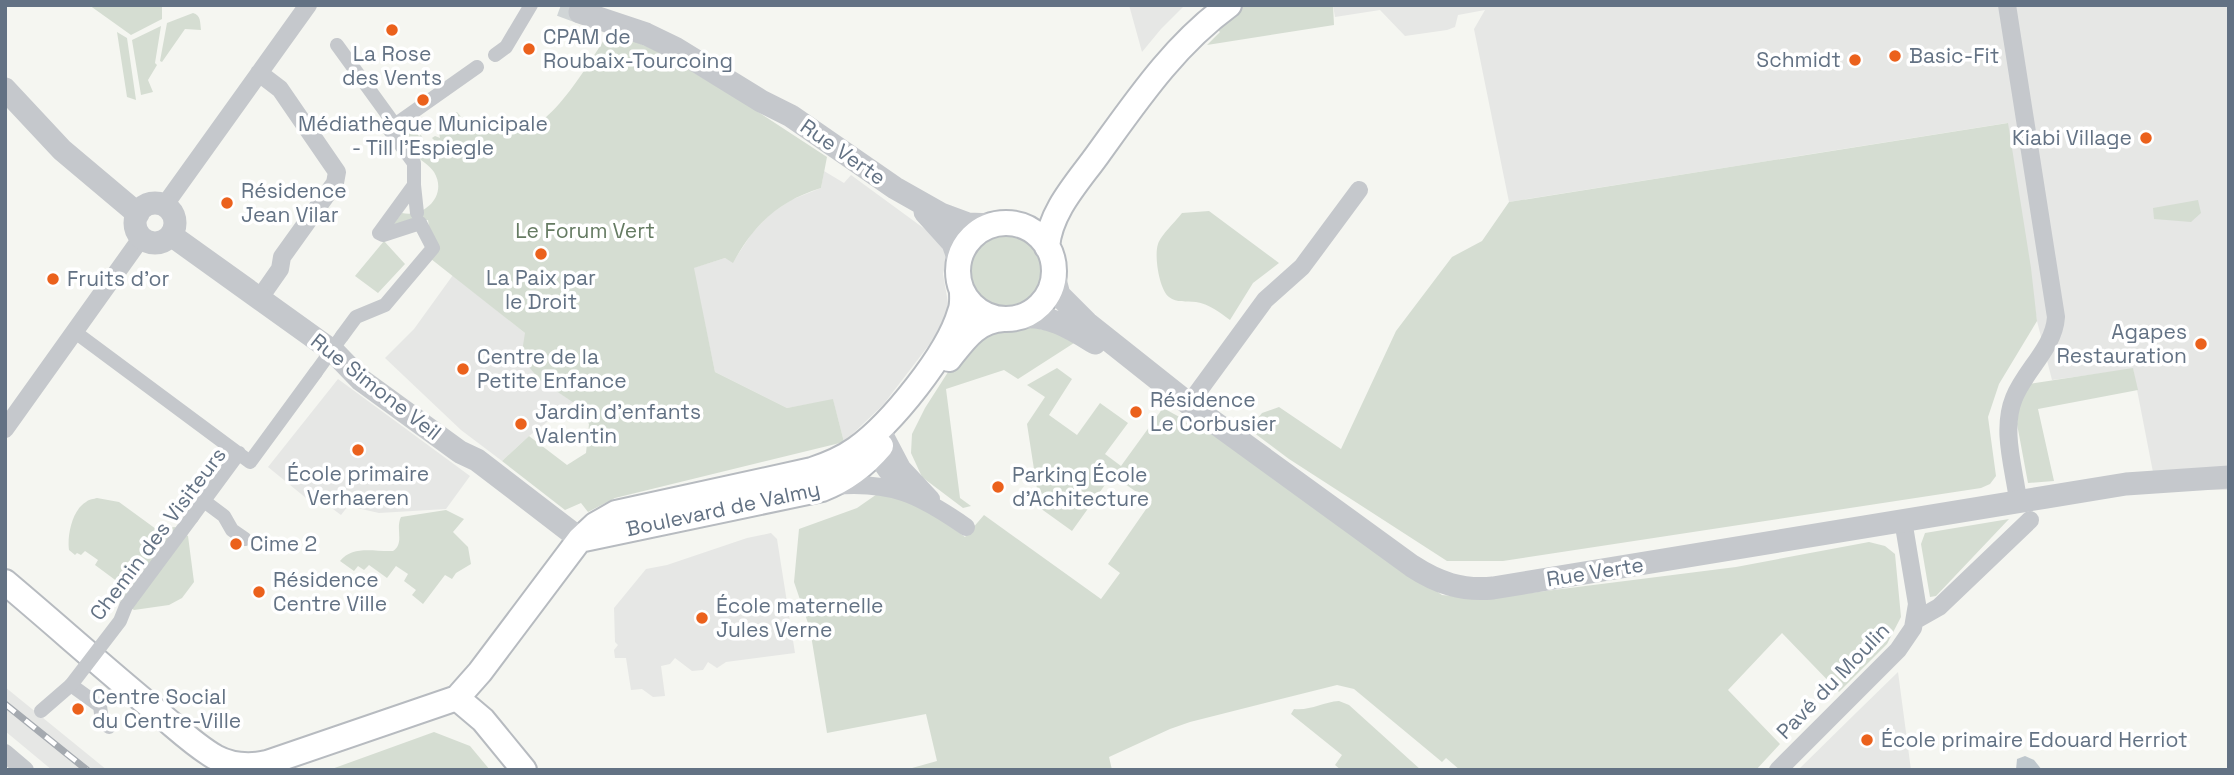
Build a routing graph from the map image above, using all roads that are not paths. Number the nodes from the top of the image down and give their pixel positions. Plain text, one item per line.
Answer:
1 (308, 5) edge
2 (531, 5) edge
3 (1208, 5) edge
4 (1228, 5) edge
5 (2007, 5) edge
6 (588, 9) edge
7 (337, 45) dead end
8 (495, 55) dead end
9 (471, 71) dead end
10 (259, 73) junction
11 (5, 89) edge
12 (394, 125) junction
13 (414, 185) junction
14 (895, 188) junction
15 (1359, 190) dead end
16 (164, 205) junction
17 (138, 214) junction
18 (418, 218) junction
19 (1003, 224) junction
20 (171, 235) junction
21 (142, 237) junction
22 (1047, 247) junction
23 (959, 261) junction
24 (1054, 276) junction
25 (962, 291) junction
26 (259, 299) junction
27 (1012, 318) junction
28 (75, 332) junction
29 (1189, 404) junction
30 (5, 429) edge
31 (881, 440) junction
32 (239, 453) junction
33 (2229, 477) edge
34 (830, 486) junction
35 (913, 495) junction
36 (204, 501) junction
37 (941, 509) junction
38 (2024, 510) junction
39 (1903, 520) junction
40 (966, 527) dead end
41 (245, 539) dead end
42 (580, 539) junction
43 (5, 582) edge
44 (1916, 620) junction
45 (71, 685) junction
46 (457, 698) junction
47 (41, 711) dead end
48 (105, 726) dead end
49 (5, 753) edge
50 (25, 770) edge
51 (510, 770) edge
52 (524, 770) edge
53 (1778, 770) edge

1 - 10 street
2 - 8 street
3 - 19 main road
4 - 22 main road
5 - 38 street
6 - 14 street, Rue Verte
7 - 12 street
9 - 12 street
10 - 16 street
10 - 26 street
11 - 17 street
12 - 13 street
13 - 18 street
13 - 18 street
14 - 19 street, Rue Verte
14 - 23 street, Rue Verte
15 - 29 street
16 - 17 street
16 - 20 street
17 - 21 street
18 - 32 street, Chemin des Visiteurs, bridge
19 - 22 main road
19 - 23 main road
20 - 21 street
20 - 26 street, Rue Simone Veil
21 - 28 street
22 - 24 main road
23 - 25 main road
24 - 27 main road
24 - 29 street, Rue Verte
25 - 27 main road
25 - 31 main road, Boulevard de Valmy
26 - 42 street, Rue Simone Veil
27 - 29 street, Rue Verte
27 - 31 main road, Boulevard de Valmy
28 - 30 street
28 - 32 street
29 - 39 street, Rue Verte
31 - 34 main road, Boulevard de Valmy
31 - 35 street
31 - 37 street
31 - 42 main road, Boulevard de Valmy
32 - 36 street, Chemin des Visiteurs
33 - 38 street, Rue Verte
34 - 35 street
34 - 42 main road, Boulevard de Valmy
35 - 37 street
36 - 41 street
36 - 45 street, Chemin des Visiteurs, bridge
37 - 40 street
38 - 39 street, Rue Verte
38 - 44 street, Pavé du Moulin
39 - 44 street, Pavé du Moulin
42 - 46 main road, Boulevard de Valmy
43 - 46 main road
44 - 53 street, Pavé du Moulin
45 - 47 street, Chemin des Visiteurs
45 - 48 street
46 - 51 main road
46 - 52 main road
49 - 50 street

